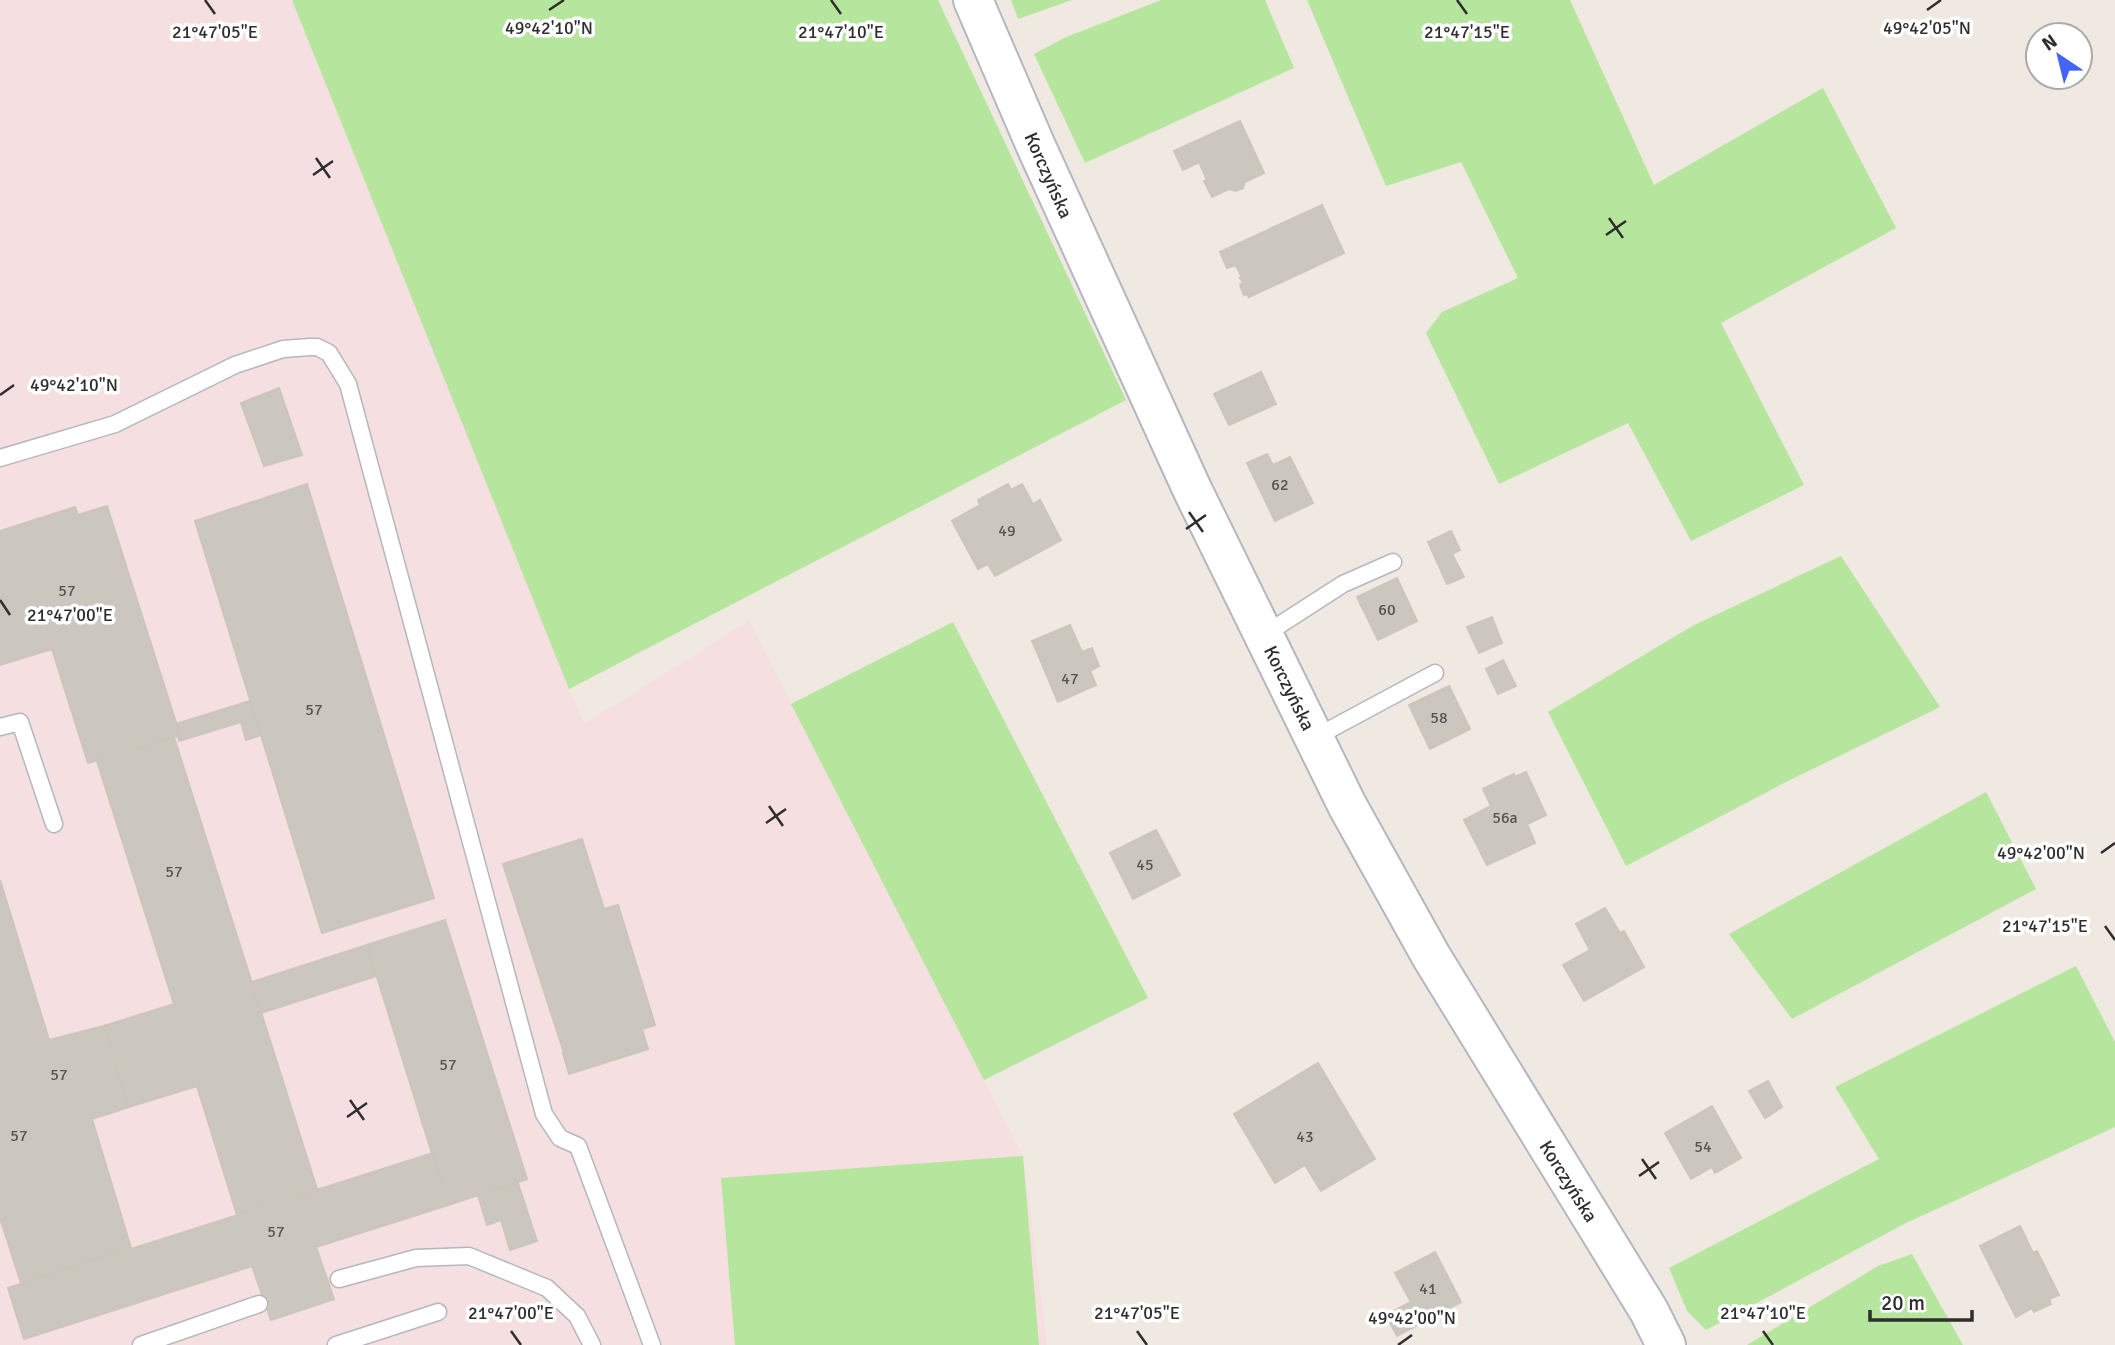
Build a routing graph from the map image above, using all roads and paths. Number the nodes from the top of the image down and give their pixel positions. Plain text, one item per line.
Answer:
1 (973, 0) edge
2 (0, 458) edge
3 (1393, 562) dead end
4 (1264, 635) junction
5 (1435, 673) dead end
6 (0, 727) edge
7 (1314, 738) junction
8 (54, 824) dead end
9 (339, 1279) dead end
10 (259, 1304) dead end
11 (438, 1312) dead end
12 (141, 1345) edge
13 (336, 1345) edge
14 (592, 1345) edge
15 (652, 1345) edge
16 (1666, 1345) edge

1 - 4 main road, Korczyńska
2 - 15 lane
3 - 4 lane
4 - 7 main road, Korczyńska
5 - 7 lane
6 - 8 lane
7 - 16 main road, Korczyńska
9 - 14 lane
10 - 12 lane
11 - 13 lane

